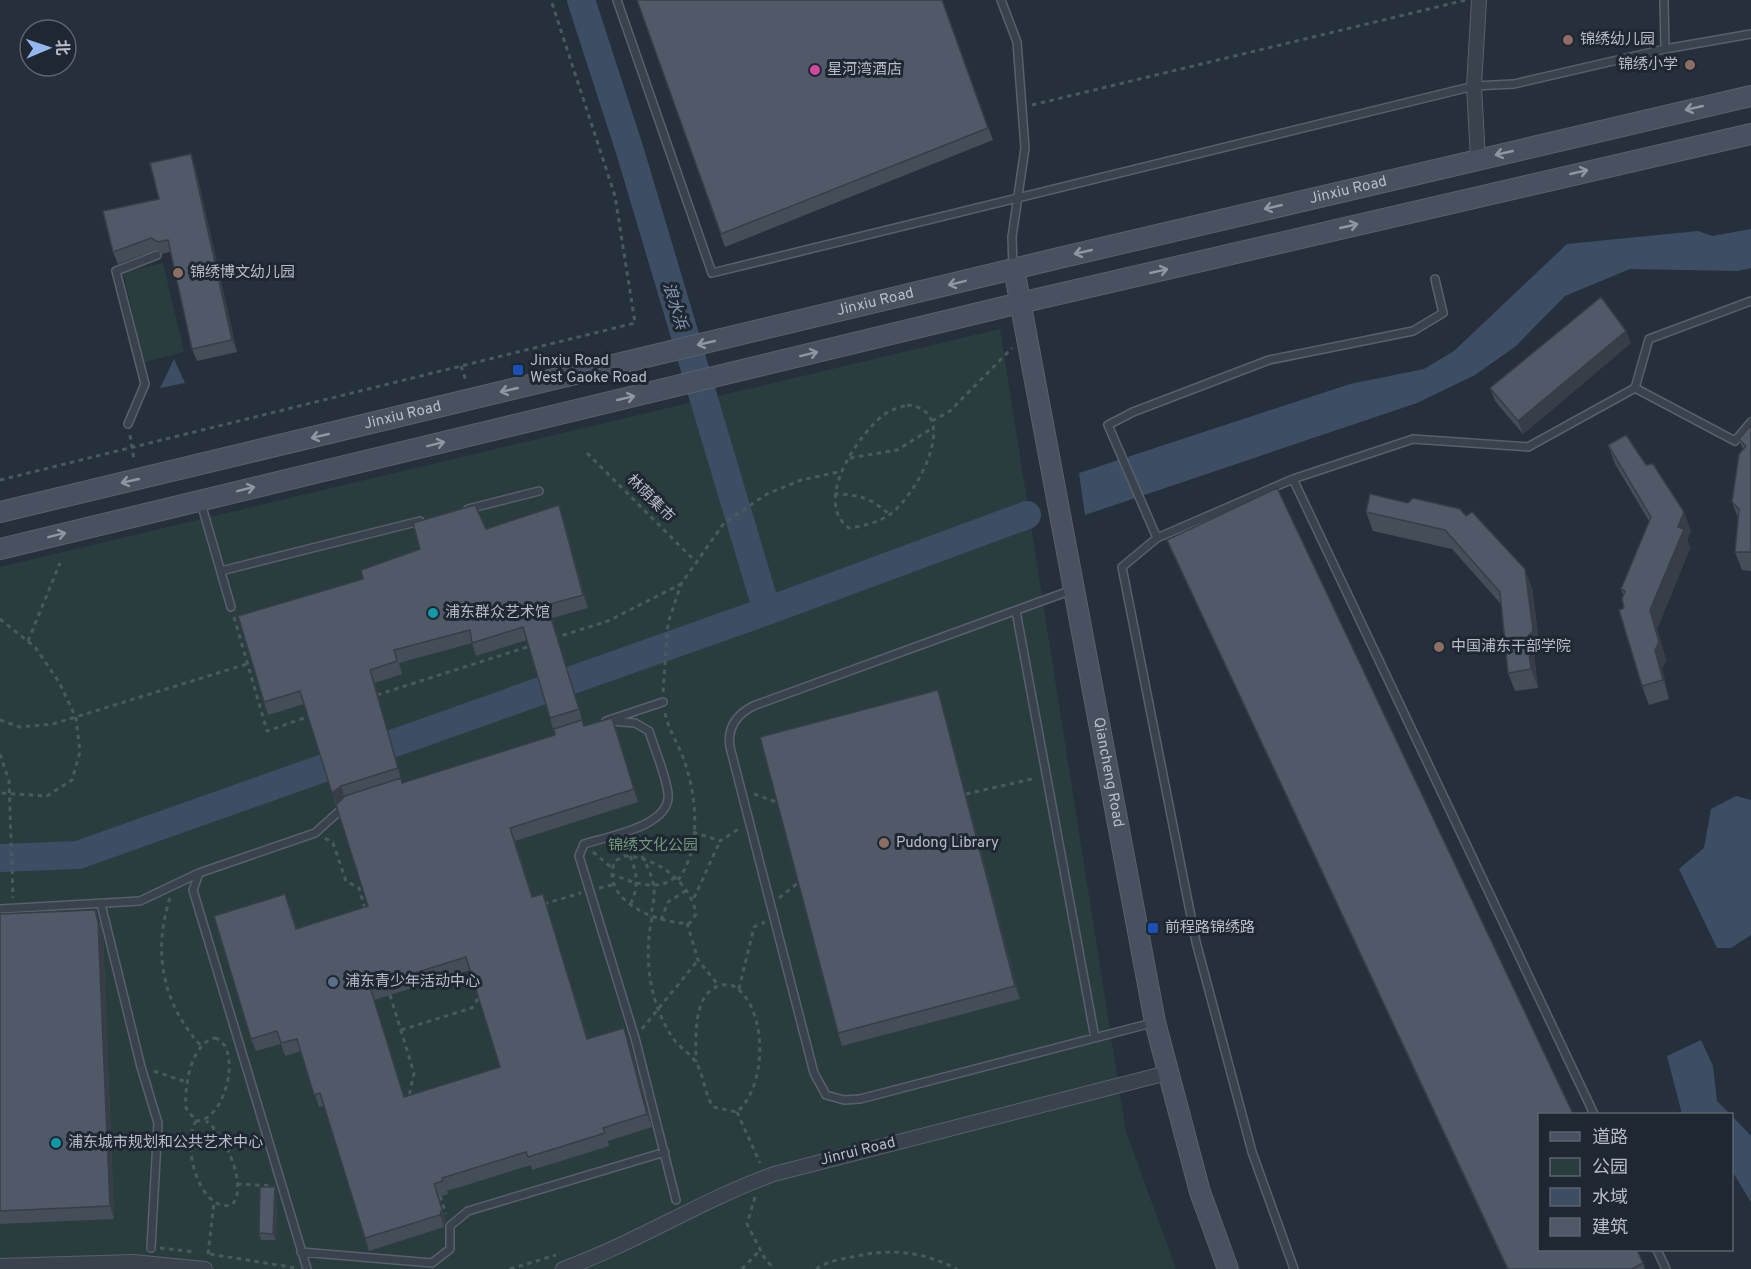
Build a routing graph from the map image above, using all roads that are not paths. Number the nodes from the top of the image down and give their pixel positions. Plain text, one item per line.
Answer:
1 (617, 0) edge
2 (1001, 0) edge
3 (1479, 0) edge
4 (1664, 0) edge
5 (1751, 34) edge
6 (1665, 49) junction
7 (1474, 86) junction
8 (1751, 96) edge
9 (1751, 134) edge
10 (1478, 159) junction
11 (1019, 196) junction
12 (157, 255) edge
13 (1014, 269) junction
14 (1435, 279) dead end
15 (1751, 301) edge
16 (1020, 303) junction
17 (1635, 388) junction
18 (1751, 422) edge
19 (128, 424) dead end
20 (1293, 479) junction
21 (540, 491) dead end
22 (201, 501) junction
23 (460, 511) edge
24 (0, 512) edge
25 (426, 520) edge
26 (1157, 538) junction
27 (0, 549) edge
28 (221, 571) junction
29 (1074, 590) junction
30 (231, 607) road end
31 (1016, 611) junction
32 (663, 702) road end
33 (606, 721) junction
34 (595, 724) edge
35 (358, 800) edge
36 (199, 873) junction
37 (101, 904) junction
38 (0, 909) edge
39 (1155, 1022) junction
40 (1095, 1038) junction
41 (1167, 1072) junction
42 (1593, 1113) edge
43 (665, 1152) junction
44 (676, 1200) dead end
45 (152, 1248) dead end
46 (1657, 1251) edge
47 (302, 1252) junction
48 (0, 1266) edge
49 (205, 1269) edge
50 (307, 1269) edge
51 (563, 1269) edge
52 (1228, 1269) edge
53 (1294, 1269) edge
54 (1666, 1269) edge

1 - 11 lane
2 - 11 lane
3 - 7 street
4 - 6 lane
5 - 6 lane
6 - 7 lane
7 - 10 street
7 - 11 lane
8 -> 10 main road, Jinxiu Road
16 -> 9 main road
10 -> 13 main road, Jinxiu Road
11 - 13 lane
12 - 19 lane
13 - 16 main road, Qiancheng Road
13 -> 24 main road, Jinxiu Road
14 - 26 lane
15 - 17 lane
22 -> 16 main road
16 - 29 main road, Qiancheng Road
17 - 18 lane
17 - 20 lane
20 - 26 lane
20 - 42 lane
21 - 23 lane
27 -> 22 main road
22 - 28 lane
25 - 28 lane
26 - 53 lane
28 - 30 lane
29 - 31 lane
29 - 39 main road, Qiancheng Road
31 - 40 lane
31 - 40 lane
32 - 33 lane
33 - 34 lane
33 - 43 lane
35 - 36 lane
36 - 37 lane
36 - 47 lane
37 - 38 lane
37 - 45 lane
39 - 40 lane
39 - 41 main road, Qiancheng Road
41 - 51 street, Jinrui Road
41 - 52 main road, Qiancheng Road
43 - 44 lane
43 - 47 lane
46 - 54 lane
47 - 50 lane
48 - 49 street

